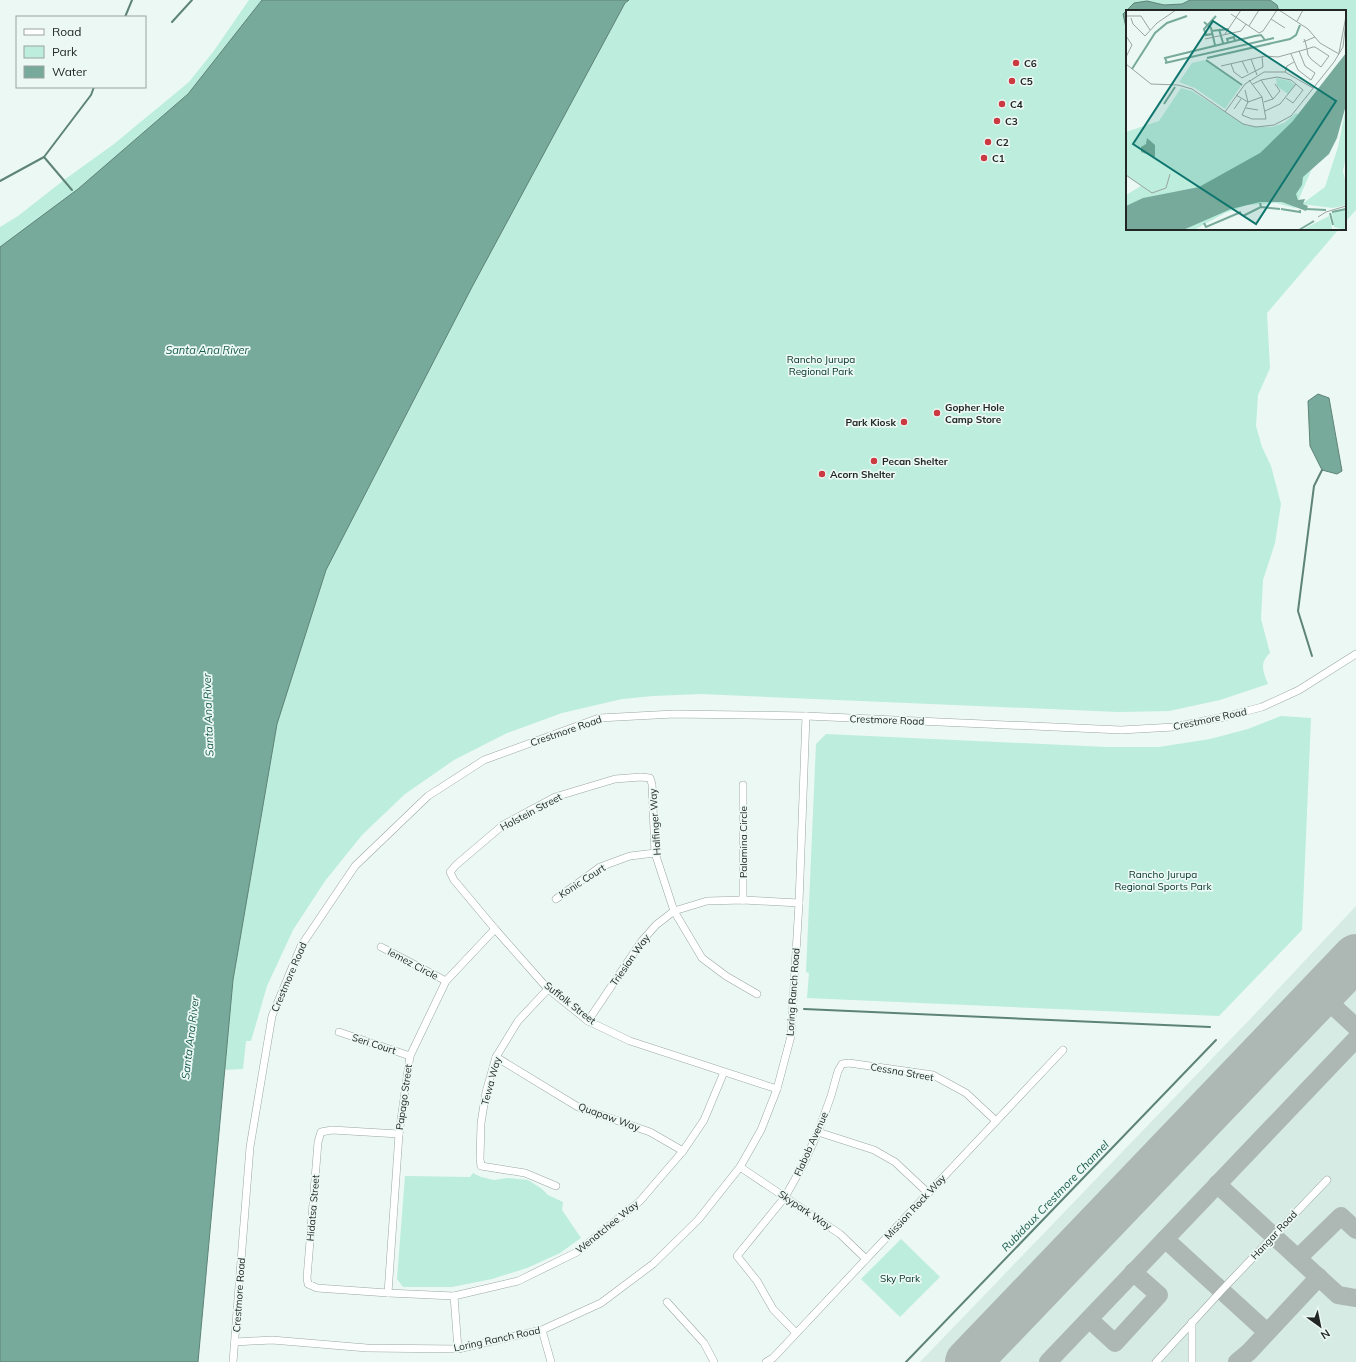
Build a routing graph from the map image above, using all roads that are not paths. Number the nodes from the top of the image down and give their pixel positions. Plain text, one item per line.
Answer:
1 (1356, 654) edge
2 (806, 716) junction
3 (650, 778) joint
4 (742, 785) dead end
5 (655, 854) junction
6 (450, 872) joint
7 (556, 899) dead end
8 (743, 900) junction
9 (799, 903) junction
10 (674, 910) junction
11 (495, 929) junction
12 (381, 947) dead end
13 (446, 981) junction
14 (548, 989) junction
15 (757, 994) dead end
16 (588, 1021) junction
17 (339, 1032) dead end
18 (1063, 1050) dead end
19 (410, 1056) junction
20 (496, 1056) junction
21 (842, 1064) joint
22 (724, 1072) junction
23 (777, 1089) junction
24 (996, 1121) junction
25 (818, 1132) junction
26 (400, 1134) junction
27 (683, 1151) junction
28 (740, 1167) junction
29 (1326, 1180) dead end
30 (556, 1186) dead end
31 (928, 1193) junction
32 (785, 1197) junction
33 (866, 1259) junction
34 (308, 1284) joint
35 (388, 1293) junction
36 (454, 1296) junction
37 (667, 1302) dead end
38 (1192, 1322) junction
39 (542, 1330) junction
40 (796, 1333) junction
41 (235, 1342) junction
42 (458, 1349) junction
43 (233, 1362) edge
44 (551, 1362) edge
45 (714, 1362) edge
46 (766, 1362) edge
47 (1156, 1362) edge
48 (1192, 1362) edge

1 - 2 street, Crestmore Road
2 - 9 street, Loring Ranch Road
2 - 41 street, Crestmore Road
3 - 5 street, Halfinger Way
3 - 6 street, Holstein Street
4 - 8 street, Palamina Circle
5 - 7 street, Konic Court
5 - 10 street, Halfinger Way
6 - 11 street, Suffolk Street
8 - 9 street, Triesian Way
8 - 10 street, Triesian Way
9 - 23 street, Loring Ranch Road
10 - 15 street, Halfinger Way
10 - 16 street, Triesian Way
11 - 13 street, Papago Street
11 - 14 street, Suffolk Street
12 - 13 street, Iemez Circle
13 - 19 street, Papago Street
14 - 16 street, Suffolk Street
14 - 20 street, Tewa Way
16 - 22 street, Suffolk Street
17 - 19 street, Seri Court
18 - 24 street, Mission Rock Way
19 - 26 street, Papago Street
20 - 27 street, Quapaw Way
20 - 30 street, Tewa Way
21 - 24 street, Cessna Street
21 - 25 street, Flabob Avenue
22 - 23 street, Suffolk Street
22 - 27 street, Wenatchee Way
23 - 28 street, Loring Ranch Road
24 - 31 street, Mission Rock Way
25 - 31 street
25 - 32 street, Flabob Avenue
26 - 34 street, Hidatsa Street
26 - 35 street, Papago Street
27 - 36 street, Wenatchee Way
28 - 32 street, Skypark Way
28 - 39 street, Loring Ranch Road
29 - 38 street, Hangar Road
31 - 33 street, Mission Rock Way
32 - 33 street, Skypark Way
32 - 40 street, Flabob Avenue
33 - 40 street, Mission Rock Way
34 - 35 street, Wenatchee Way
35 - 36 street, Wenatchee Way
36 - 42 street
37 - 45 street
38 - 47 street, Hangar Road
38 - 48 street
39 - 42 street, Loring Ranch Road
39 - 44 street
40 - 46 street, Mission Rock Way
41 - 42 street, Loring Ranch Road
41 - 43 street, Crestmore Road

